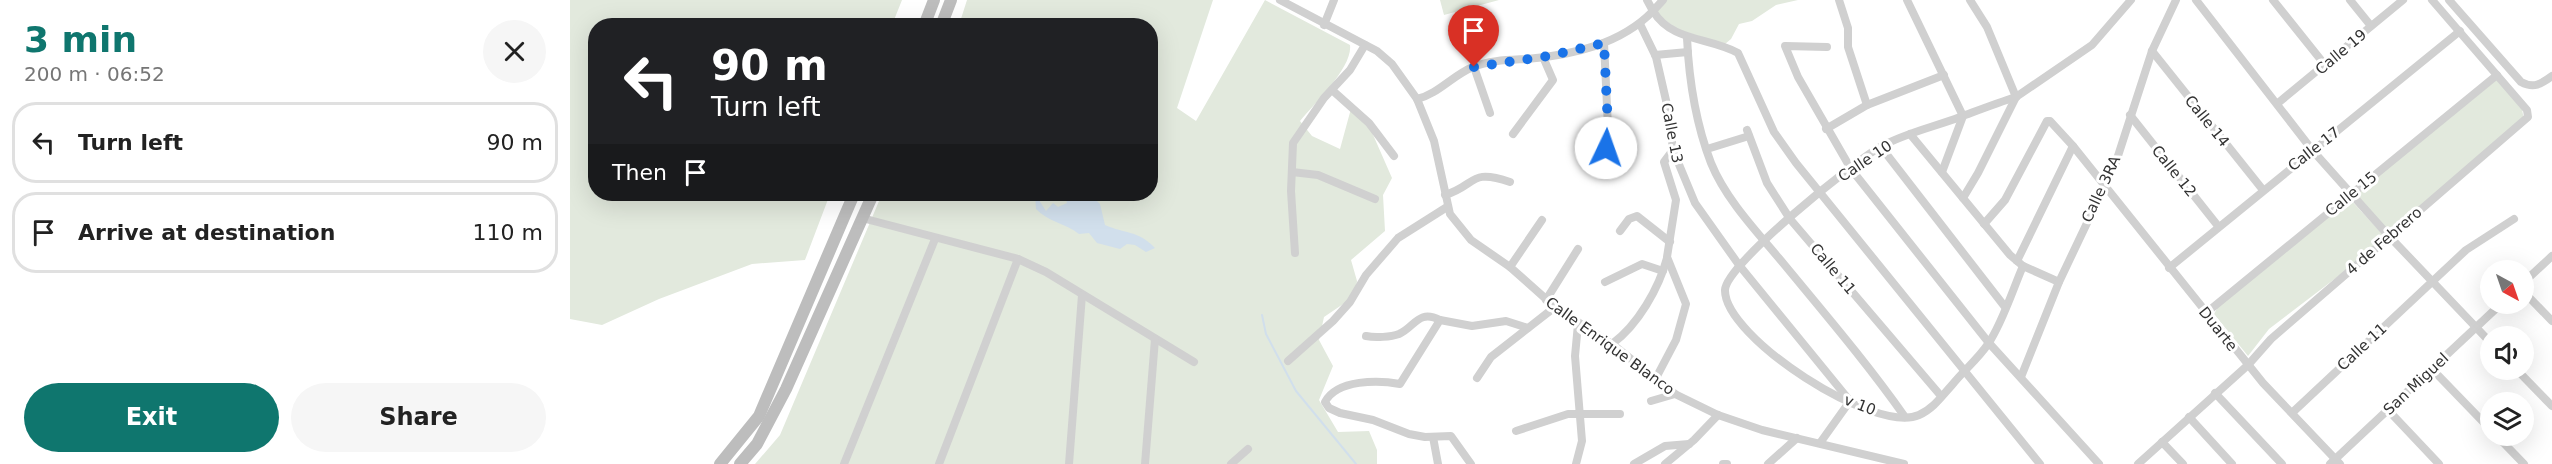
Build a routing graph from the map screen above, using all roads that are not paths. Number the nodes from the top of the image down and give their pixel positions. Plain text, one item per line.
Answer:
1 (934, 0) edge
2 (951, 0) edge
3 (1280, 0) edge
4 (1334, 0) edge
5 (1647, 0) edge
6 (1663, 0) edge
7 (1839, 0) edge
8 (1907, 0) edge
9 (1970, 0) edge
10 (2132, 0) edge
11 (2176, 0) edge
12 (2196, 0) edge
13 (2273, 0) edge
14 (2350, 0) edge
15 (2403, 0) edge
16 (2432, 0) edge
17 (2449, 0) edge
18 (1653, 11) junction
19 (927, 18) edge
20 (944, 18) edge
21 (1640, 24) junction
22 (1324, 25) junction
23 (2371, 26) junction
24 (2460, 31) junction
25 (1687, 38) junction
26 (1604, 43) junction
27 (1365, 45) junction
28 (1827, 46) dead end
29 (2152, 51) junction
30 (1688, 52) junction
31 (1655, 55) junction
32 (1543, 57) junction
33 (2325, 65) junction
34 (1474, 67) junction
35 (1944, 75) junction
36 (2497, 75) junction
37 (2552, 76) edge
38 (1332, 90) junction
39 (2016, 97) junction
40 (1417, 99) junction
41 (2278, 103) junction
42 (1867, 105) junction
43 (1490, 113) dead end
44 (2130, 115) junction
45 (1963, 116) junction
46 (1826, 129) junction
47 (1513, 134) dead end
48 (1910, 134) junction
49 (2073, 146) junction
50 (1881, 147) junction
51 (1707, 148) junction
52 (1673, 150) junction
53 (2313, 151) junction
54 (1394, 156) dead end
55 (1851, 169) junction
56 (1292, 172) junction
57 (1942, 172) junction
58 (1602, 174) dead end
59 (1510, 182) dead end
60 (2105, 187) junction
61 (2263, 190) junction
62 (1821, 192) junction
63 (1445, 195) junction
64 (2351, 195) junction
65 (1963, 198) junction
66 (1376, 199) dead end
67 (852, 201) edge
68 (870, 201) edge
69 (1447, 207) junction
70 (862, 218) junction
71 (1790, 219) junction
72 (2514, 219) dead end
73 (1542, 220) dead end
74 (1984, 224) junction
75 (2218, 226) junction
76 (1620, 231) dead end
77 (2390, 237) junction
78 (935, 239) junction
79 (1764, 241) junction
80 (1671, 242) junction
81 (1578, 249) dead end
82 (1295, 253) dead end
83 (2552, 256) edge
84 (1667, 257) junction
85 (1018, 259) junction
86 (2020, 264) junction
87 (1739, 265) junction
88 (1510, 267) junction
89 (2169, 268) junction
90 (1663, 271) junction
91 (2534, 273) edge
92 (2432, 281) junction
93 (1605, 282) dead end
94 (2059, 282) junction
95 (1082, 295) junction
96 (1546, 300) junction
97 (2534, 302) edge
98 (1555, 307) junction
99 (2005, 307) junction
100 (2206, 313) junction
101 (2490, 314) edge
102 (1440, 320) junction
103 (2552, 321) edge
104 (1578, 324) junction
105 (2476, 327) junction
106 (1528, 328) junction
107 (2480, 331) edge
108 (1366, 336) dead end
109 (1155, 339) junction
110 (1989, 343) junction
111 (1612, 344) junction
112 (1288, 361) dead end
113 (1194, 362) dead end
114 (2247, 364) junction
115 (2432, 369) junction
116 (1963, 372) junction
117 (2021, 377) junction
118 (1477, 378) dead end
119 (1656, 378) junction
120 (2527, 380) edge
121 (2215, 393) junction
122 (1675, 394) junction
123 (1941, 396) junction
124 (1651, 401) dead end
125 (1850, 401) junction
126 (2552, 406) edge
127 (2388, 410) junction
128 (2293, 412) junction
129 (1579, 413) junction
130 (1620, 414) dead end
131 (1718, 416) junction
132 (1905, 417) junction
133 (2189, 417) junction
134 (2480, 419) edge
135 (1516, 431) dead end
136 (1433, 437) junction
137 (1797, 438) junction
138 (2162, 442) junction
139 (1820, 443) junction
140 (1689, 444) junction
141 (2507, 446) edge
142 (1248, 449) dead end
143 (2336, 462) edge
144 (720, 464) edge
145 (740, 464) edge
146 (844, 464) edge
147 (939, 464) edge
148 (1069, 464) edge
149 (1145, 464) edge
150 (1231, 464) edge
151 (1438, 464) edge
152 (1471, 464) edge
153 (1576, 464) edge
154 (1634, 464) edge
155 (1665, 464) edge
156 (1768, 464) edge
157 (1902, 464) edge
158 (2040, 464) edge
159 (2099, 464) edge
160 (2138, 464) edge
161 (2183, 464) edge
162 (2232, 464) edge
163 (2282, 464) edge
164 (2439, 464) edge
165 (2524, 464) edge

1 - 19 street
2 - 20 street
3 - 22 street, Calle Enrique Blanco
4 - 22 street
5 - 18 street
6 - 18 street
7 - 42 street
8 - 35 street
9 - 39 street
10 - 39 street
11 - 29 street, Calle 3RA
12 - 41 street
13 - 33 street
14 - 23 street
15 - 23 street, Calle 19
16 - 24 street
17 - 37 street
18 - 21 street
18 - 25 street
21 - 26 street
21 - 31 street, Calle 13
22 - 27 street, Calle Enrique Blanco
23 - 33 street, Calle 19
24 - 36 street
24 - 53 street, Calle 17
25 - 30 street
25 - 62 street
26 - 32 street
26 - 58 street
27 - 38 street
27 - 40 street, Calle Enrique Blanco
28 - 46 street
29 - 44 street, Calle 3RA
29 - 61 street, Calle 14
30 - 31 street
30 - 51 street
31 - 52 street, Calle 13
32 - 34 street
32 - 47 street
33 - 41 street, Calle 19
34 - 40 street
34 - 43 street
35 - 42 street
35 - 45 street
36 - 64 street, Calle 15
36 - 77 street, 4 de Febrero
38 - 54 street
38 - 56 street
39 - 45 street, Calle 10
39 - 65 street
40 - 63 street, Calle Enrique Blanco
41 - 53 street
42 - 46 street
44 - 60 street, Calle 3RA
44 - 75 street, Calle 12
45 - 48 street, Calle 10
45 - 57 street
46 - 55 street
48 - 50 street, Calle 10
48 - 57 street
49 - 60 street, Duarte
49 - 74 street, Duarte
49 - 86 street
50 - 55 street, Calle 10
50 - 99 street
51 - 71 street, Calle 11
51 - 79 street
52 - 80 street
52 - 87 street, Calle 13
53 - 61 street, Calle 17
53 - 64 street
55 - 62 street, Calle 10
55 - 110 street
56 - 66 street
56 - 82 street
57 - 65 street
59 - 63 street
60 - 89 street, Duarte
60 - 94 street, Calle 3RA
61 - 75 street, Calle 17
62 - 71 street, Calle 10
62 - 116 street
63 - 69 street, Calle Enrique Blanco
64 - 77 street
64 - 100 street, Calle 15
65 - 74 street
67 - 144 street
68 - 70 street
69 - 88 street, Calle Enrique Blanco
69 - 112 street
70 - 78 street
70 - 145 street
71 - 79 street, Calle 10
71 - 123 street, Calle 11
72 - 92 street, Calle 11
73 - 88 street
74 - 86 street
75 - 89 street, Calle 17
76 - 80 street
77 - 92 street
77 - 114 street, 4 de Febrero
78 - 85 street
78 - 146 street
79 - 87 street, v 10
79 - 132 street
80 - 84 street
81 - 96 street
83 - 91 street
84 - 90 street
84 - 119 street
85 - 95 street
85 - 147 street
86 - 94 street
86 - 99 street
87 - 125 street, Calle 13
87 - 125 street, v 10
88 - 96 street, Calle Enrique Blanco
89 - 100 street, Duarte
90 - 93 street
90 - 111 street
92 - 105 street
92 - 128 street, Calle 11
94 - 117 street, Calle 3RA
95 - 109 street
95 - 148 street
96 - 98 street, Calle Enrique Blanco
97 - 103 street
98 - 104 street, Calle Enrique Blanco
98 - 106 street
99 - 110 street
100 - 114 street, Duarte
101 - 105 street, San Miguel
102 - 106 street
102 - 108 street
102 - 136 street
104 - 111 street, Calle Enrique Blanco
104 - 129 street
105 - 107 street
105 - 115 street, San Miguel
106 - 118 street
109 - 113 street
109 - 149 street
110 - 116 street
110 - 117 street
111 - 119 street, Calle Enrique Blanco
114 - 121 street, 4 de Febrero
114 - 128 street, Duarte
115 - 127 street, San Miguel
115 - 134 street
116 - 123 street
116 - 158 street
117 - 159 street
119 - 122 street, Calle Enrique Blanco
120 - 126 street
121 - 133 street, 4 de Febrero
121 - 163 street
122 - 124 street
122 - 131 street, Calle Enrique Blanco
123 - 132 street
125 - 132 street, v 10
125 - 139 street
127 - 143 street, San Miguel
127 - 164 street
128 - 143 street, Duarte
129 - 130 street
129 - 135 street
129 - 153 street
131 - 137 street, Calle Enrique Blanco
131 - 140 street
133 - 138 street, 4 de Febrero
133 - 162 street
136 - 151 street
136 - 152 street
137 - 139 street, Calle Enrique Blanco
137 - 156 street
138 - 160 street, 4 de Febrero
138 - 161 street
139 - 157 street, Calle Enrique Blanco
140 - 154 street
140 - 155 street
141 - 165 street
142 - 150 street

